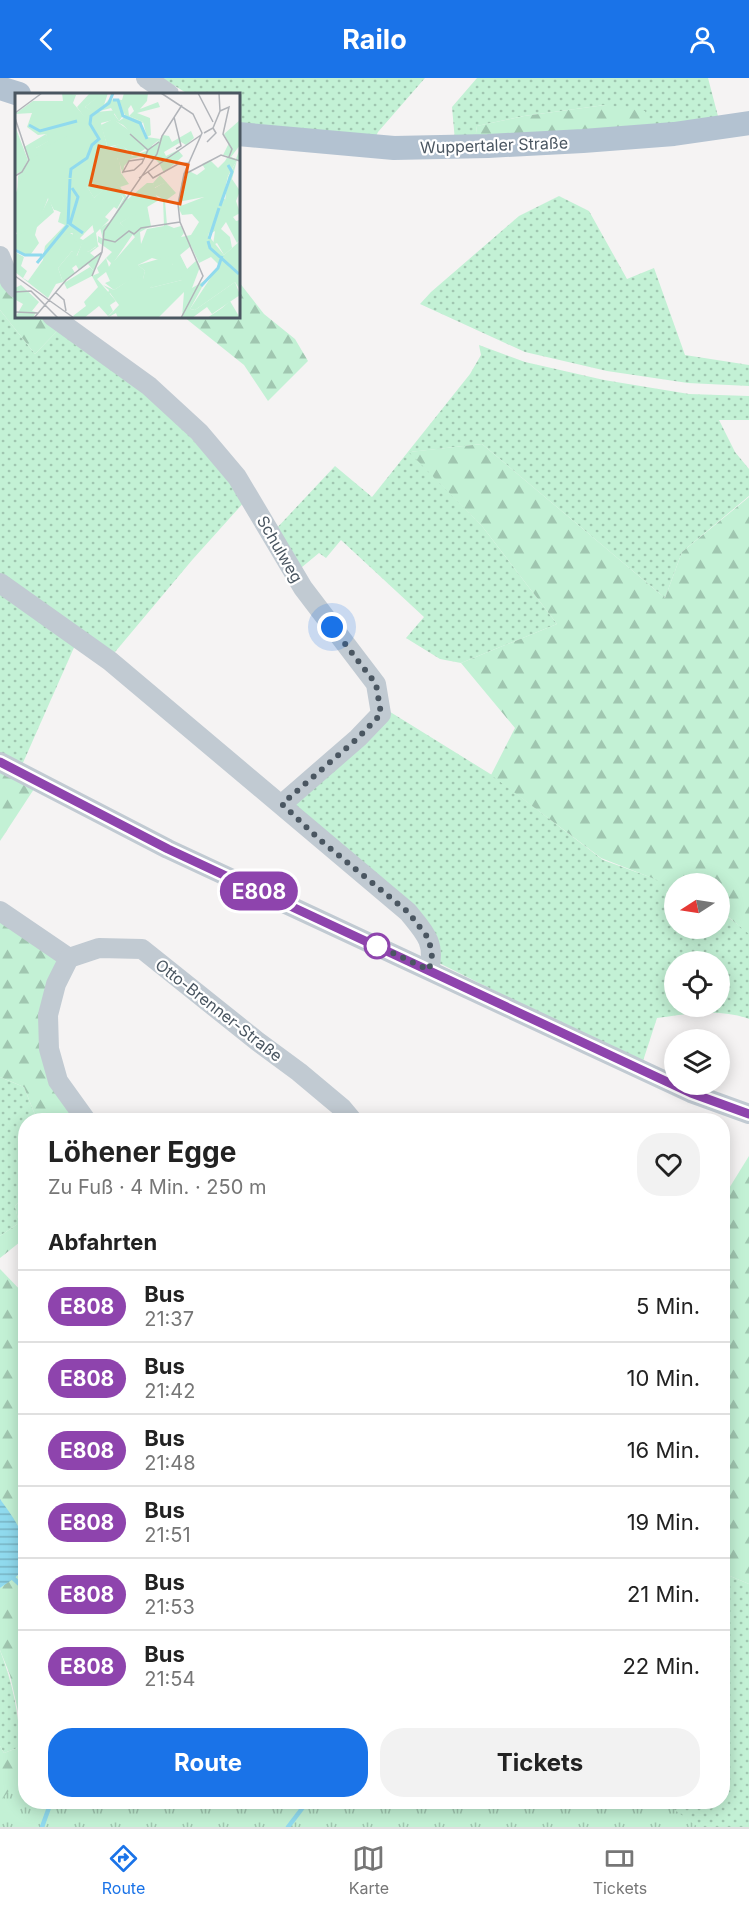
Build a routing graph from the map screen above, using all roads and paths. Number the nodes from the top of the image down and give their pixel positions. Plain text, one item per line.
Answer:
1 (146, 78) edge
2 (0, 88) edge
3 (16, 93) edge
4 (168, 93) edge
5 (749, 123) edge
6 (240, 134) edge
7 (0, 256) edge
8 (15, 287) edge
9 (55, 318) edge
10 (0, 583) edge
11 (0, 762) edge
12 (282, 804) junction
13 (0, 911) edge
14 (69, 958) junction
15 (429, 970) junction
16 (81, 1113) edge
17 (346, 1113) edge
18 (749, 1114) edge

1 - 4 street
2 - 3 main road
5 - 6 main road, Wuppertaler Straße
7 - 8 street
9 - 12 street, Schulweg
10 - 12 street
11 - 15 street
12 - 15 street
13 - 14 street
14 - 16 street
14 - 17 street, Otto-Brenner-Straße
15 - 18 street

